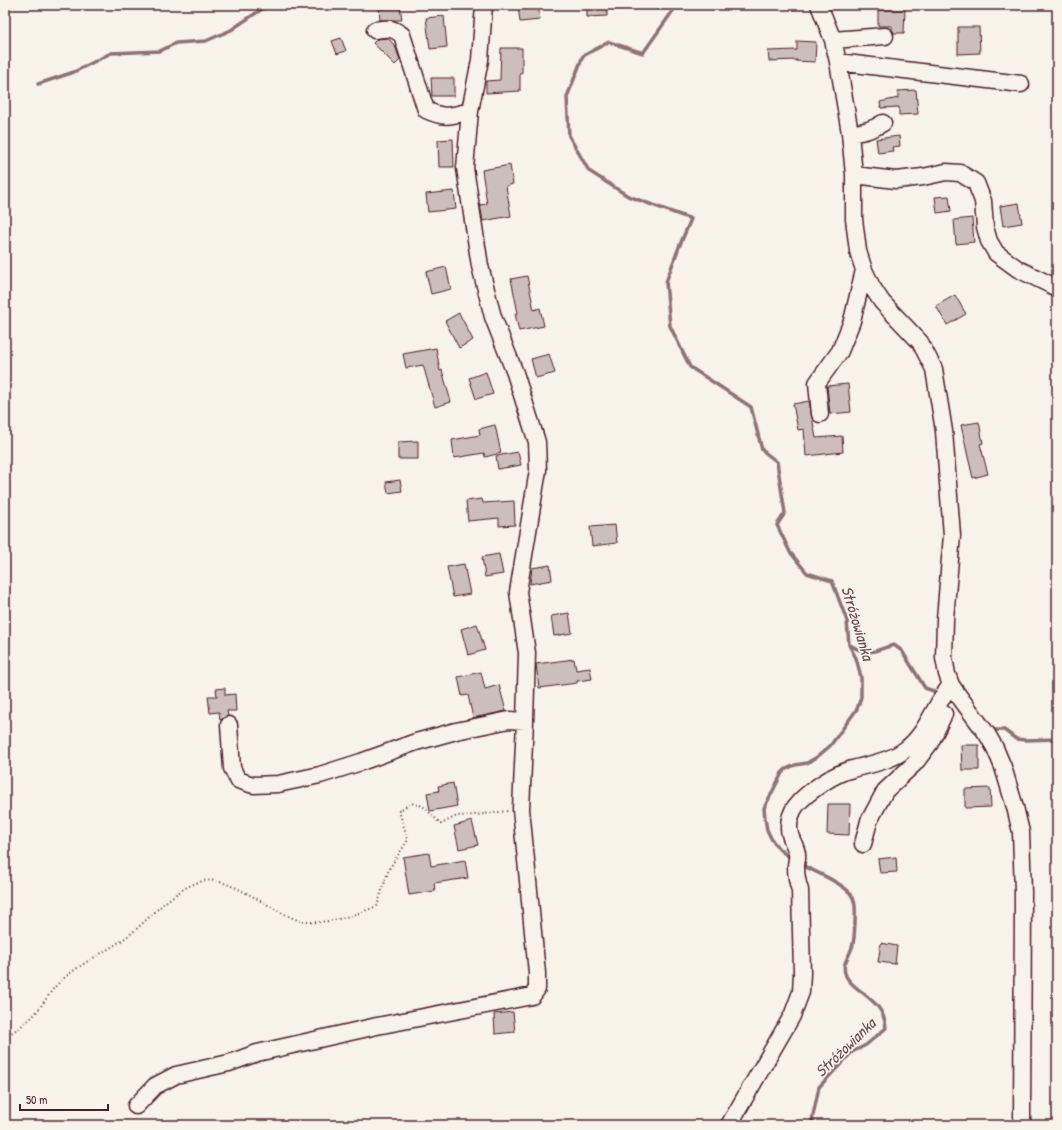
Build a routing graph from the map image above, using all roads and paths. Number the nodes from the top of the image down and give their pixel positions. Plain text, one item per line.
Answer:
1 (484, 5) edge
2 (819, 5) edge
3 (375, 30) dead end
4 (884, 36) dead end
5 (833, 40) junction
6 (838, 62) junction
7 (1021, 84) dead end
8 (470, 110) junction
9 (883, 122) dead end
10 (850, 133) junction
11 (854, 175) junction
12 (864, 270) junction
13 (1057, 288) edge
14 (820, 414) dead end
15 (954, 690) junction
16 (526, 721) junction
17 (229, 725) dead end
18 (521, 809) junction
19 (863, 844) dead end
20 (5, 1037) edge
21 (136, 1106) dead end
22 (729, 1125) edge
23 (1022, 1125) edge

1 - 8 street
2 - 5 street
3 - 8 street
4 - 5 street
5 - 6 street
6 - 7 street
6 - 10 street
8 - 16 street
9 - 10 street
10 - 11 street
11 - 12 street
11 - 13 street
12 - 14 street
12 - 15 street
15 - 19 street
15 - 22 street
15 - 23 street
16 - 17 street
16 - 18 street
18 - 20 path
18 - 21 street

